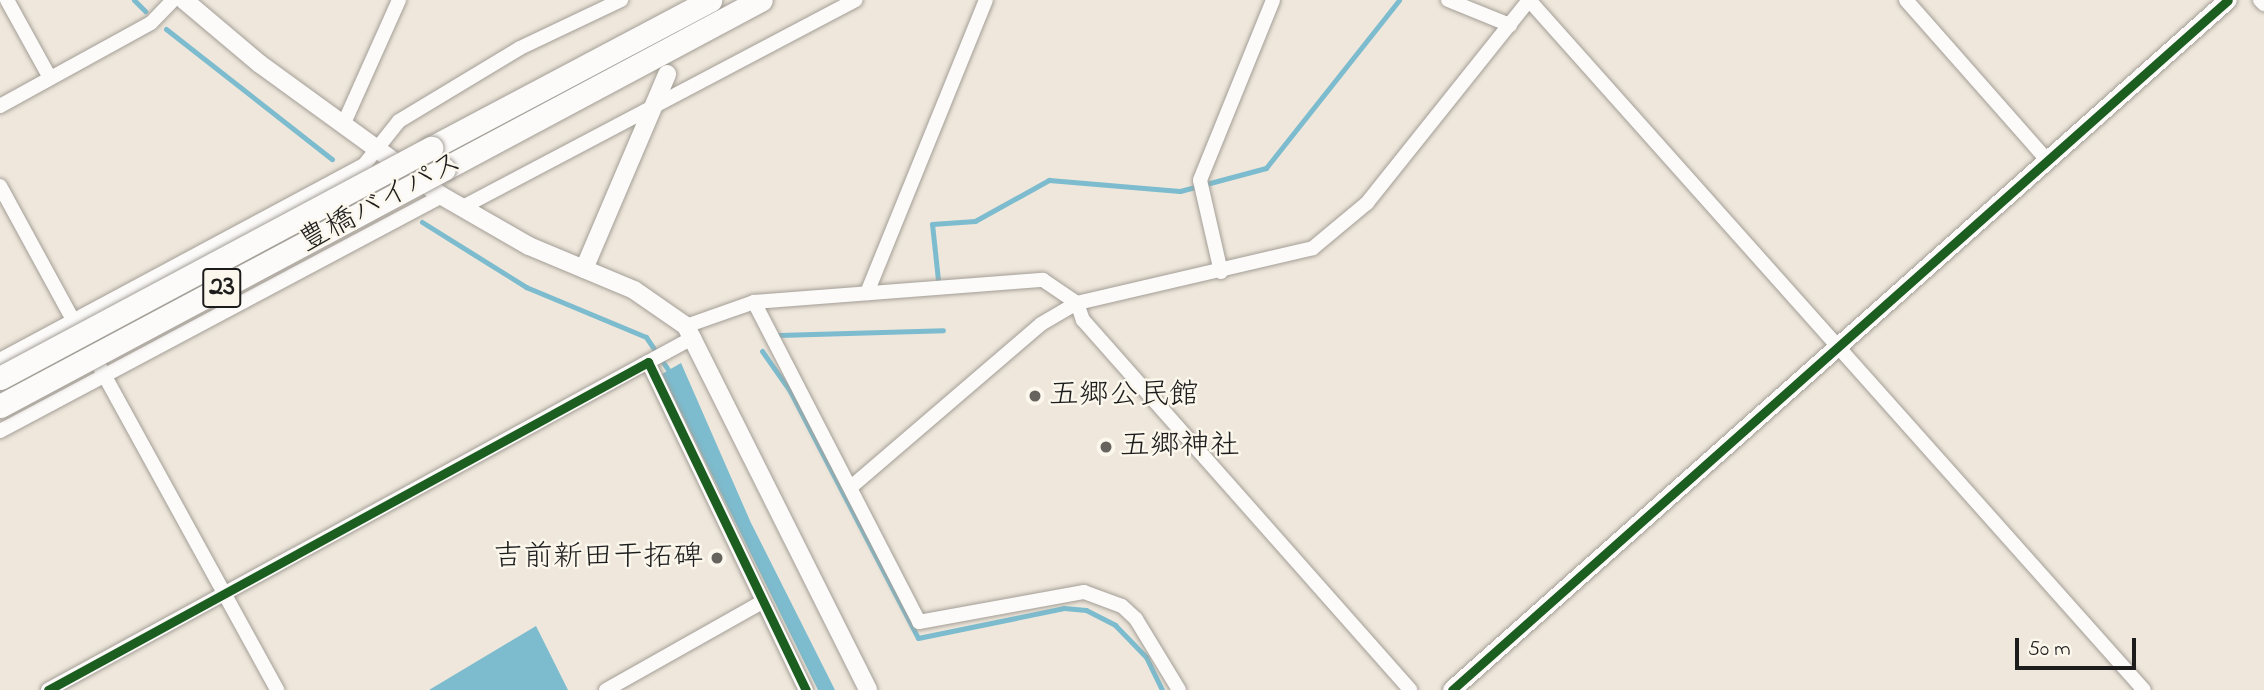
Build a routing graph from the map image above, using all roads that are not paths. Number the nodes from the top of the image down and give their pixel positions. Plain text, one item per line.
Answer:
1 (7, 0) edge
2 (173, 0) edge
3 (184, 0) edge
4 (399, 0) edge
5 (621, 0) edge
6 (710, 0) edge
7 (761, 0) edge
8 (856, 0) edge
9 (986, 0) edge
10 (1273, 0) edge
11 (1448, 0) edge
12 (1529, 0) edge
13 (1906, 0) edge
14 (2228, 0) edge
15 (2260, 0) edge
16 (2264, 4) edge
17 (1510, 25) junction
18 (667, 74) dead end
19 (50, 78) junction
20 (0, 106) edge
21 (652, 110) junction
22 (344, 124) junction
23 (379, 149) junction
24 (2047, 160) junction
25 (0, 186) edge
26 (442, 195) junction
27 (460, 208) junction
28 (584, 269) junction
29 (1221, 272) junction
30 (867, 293) junction
31 (754, 302) junction
32 (1077, 303) junction
33 (73, 321) junction
34 (690, 332) junction
35 (1839, 345) junction
36 (0, 360) edge
37 (650, 361) junction
38 (104, 375) junction
39 (0, 378) edge
40 (0, 406) edge
41 (0, 431) edge
42 (851, 487) junction
43 (225, 594) junction
44 (762, 602) junction
45 (48, 690) edge
46 (277, 690) edge
47 (606, 690) edge
48 (806, 690) edge
49 (868, 690) edge
50 (1179, 690) edge
51 (1410, 690) edge
52 (1451, 690) edge
53 (2144, 690) edge

1 - 19 street
2 - 19 street
3 - 22 street
4 - 22 street
5 - 23 street
6 - 39 highway, 豊橋バイパス / 23, bridge
7 - 40 highway, 豊橋バイパス / 23, bridge
8 - 21 street
9 - 30 street
10 - 29 street
11 - 17 street
12 - 17 street
12 - 35 street
13 - 24 street
14 - 24 street
15 - 16 street
17 - 29 street
18 - 21 street
19 - 20 street
21 - 27 street
21 - 28 street
22 - 23 street
23 - 26 street
23 - 33 street
24 - 35 street
25 - 33 street
26 - 27 street
26 - 38 street
27 - 28 street
28 - 34 street
29 - 32 street
30 - 31 street
30 - 32 street
31 - 34 street
31 - 42 street
32 - 42 street
32 - 51 street
33 - 36 street
33 - 38 street
34 - 37 street
34 - 49 street
35 - 52 street
35 - 53 street
37 - 43 street
37 - 44 street
38 - 41 street
38 - 43 street
42 - 50 street
43 - 45 street
43 - 46 street
44 - 47 street
44 - 48 street

